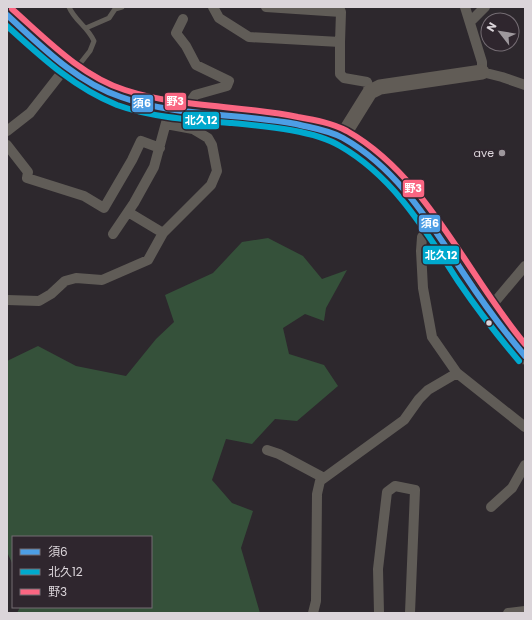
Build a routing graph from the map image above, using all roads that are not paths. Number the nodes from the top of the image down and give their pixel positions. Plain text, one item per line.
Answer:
1 (69, 7) edge
2 (122, 7) edge
3 (213, 7) edge
4 (266, 7) edge
5 (465, 7) edge
6 (485, 7) edge
7 (340, 10) edge
8 (7, 15) edge
9 (183, 19) dead end
10 (470, 22) junction
11 (86, 28) junction
12 (340, 42) junction
13 (70, 70) junction
14 (482, 72) junction
15 (525, 85) edge
16 (370, 92) junction
17 (177, 109) junction
18 (166, 124) junction
19 (7, 131) edge
20 (342, 137) junction
21 (7, 145) edge
22 (160, 148) junction
23 (128, 212) junction
24 (431, 225) junction
25 (163, 233) junction
26 (113, 234) dead end
27 (525, 266) edge
28 (7, 300) edge
29 (488, 310) junction
30 (522, 347) edge
31 (457, 374) junction
32 (525, 427) edge
33 (267, 450) dead end
34 (525, 465) edge
35 (324, 478) junction
36 (491, 507) dead end
37 (525, 611) edge
38 (312, 613) edge
39 (379, 613) edge
40 (410, 613) edge
41 (508, 613) edge

1 - 11 lane
2 - 11 lane
3 - 12 street
4 - 7 street
5 - 10 street
6 - 10 street
7 - 12 street
8 - 13 main road
9 - 17 street
10 - 14 street
11 - 13 lane
12 - 16 street
13 - 17 main road
13 - 19 street
14 - 15 street
14 - 16 street
16 - 20 street
17 - 18 street
17 - 20 main road
18 - 22 street
18 - 25 street
20 - 24 main road
21 - 22 street
22 - 23 street
23 - 25 street
23 - 26 street
24 - 29 main road
24 - 31 street
25 - 28 street
27 - 29 street
29 - 30 main road
31 - 32 street
31 - 35 street
33 - 35 street
34 - 36 street
35 - 38 street
37 - 41 street
39 - 40 street

